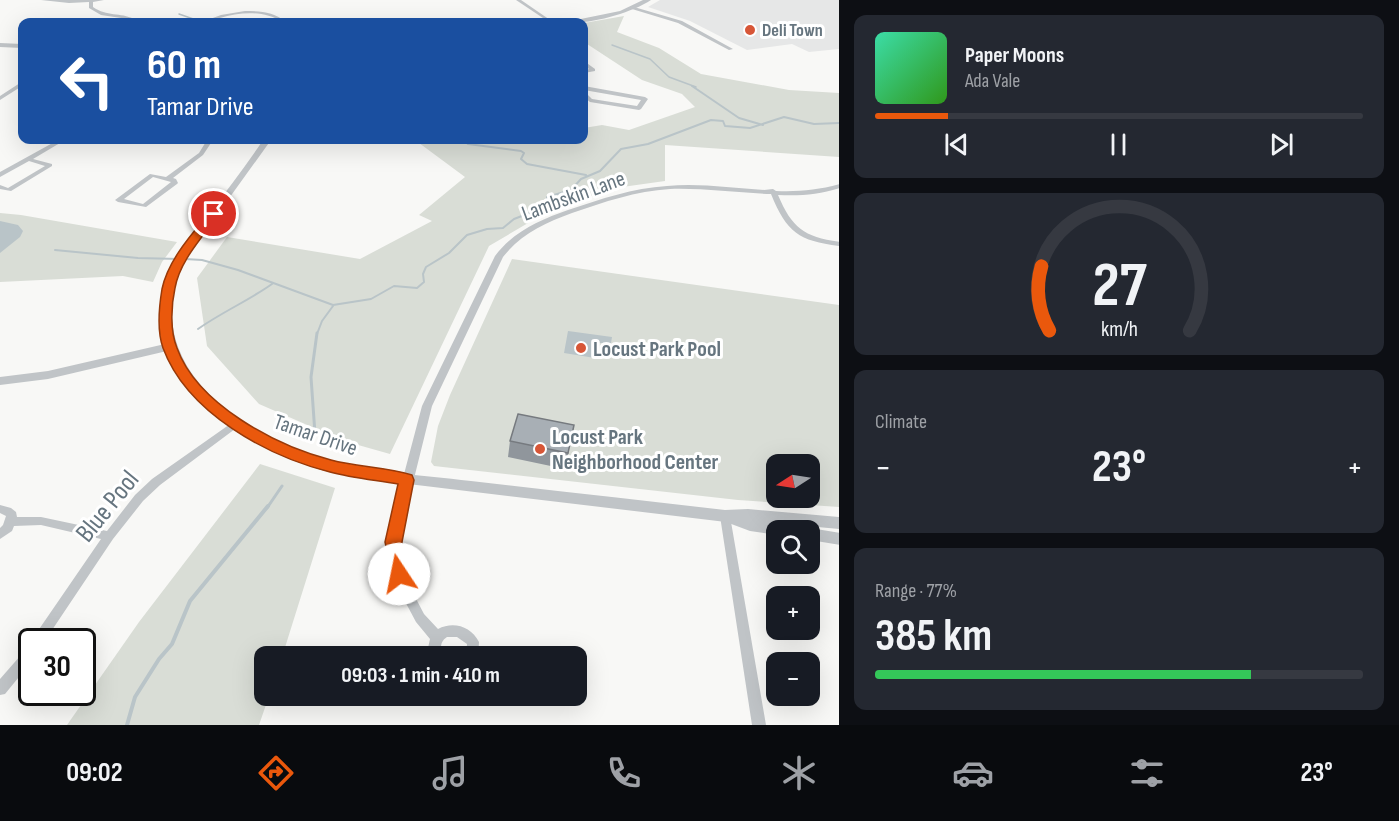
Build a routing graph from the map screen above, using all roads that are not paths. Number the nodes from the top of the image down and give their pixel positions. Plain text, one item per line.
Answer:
1 (43, 0) edge
2 (102, 0) edge
3 (518, 0) edge
4 (648, 0) edge
5 (91, 1) edge
6 (634, 8) junction
7 (111, 18) edge
8 (214, 18) edge
9 (279, 18) edge
10 (545, 18) edge
11 (588, 19) edge
12 (0, 45) edge
13 (18, 46) edge
14 (731, 49) dead end
15 (18, 86) edge
16 (0, 88) edge
17 (588, 89) edge
18 (12, 90) junction
19 (0, 98) edge
20 (588, 98) edge
21 (55, 144) edge
22 (208, 144) edge
23 (264, 144) edge
24 (27, 159) junction
25 (0, 175) edge
26 (167, 179) junction
27 (839, 186) edge
28 (0, 187) edge
29 (773, 191) junction
30 (839, 244) edge
31 (170, 347) junction
32 (0, 381) edge
33 (236, 424) junction
34 (406, 480) junction
35 (0, 509) edge
36 (725, 516) junction
37 (12, 522) junction
38 (839, 523) edge
39 (766, 527) edge
40 (0, 534) edge
41 (109, 536) junction
42 (820, 536) edge
43 (839, 539) edge
44 (47, 628) edge
45 (437, 638) junction
46 (433, 646) edge
47 (473, 646) edge
48 (18, 668) edge
49 (0, 689) edge
50 (759, 725) edge

1 - 5 street
2 - 5 street
3 - 10 street
4 - 6 street
5 - 7 street
6 - 11 street
6 - 14 street
8 - 9 street
12 - 13 street
15 - 18 street
16 - 18 street
17 - 20 street
18 - 19 street
21 - 24 street
22 - 26 street
23 - 31 street, Tamar Drive
24 - 25 street
24 - 28 street
26 - 26 street
27 - 29 street, Lambskin Lane
29 - 30 street
29 - 34 street, Lambskin Lane
31 - 32 street
31 - 33 street, Tamar Drive
33 - 34 street, Tamar Drive
33 - 41 street, Blue Pool
34 - 36 street, Tamar Drive
34 - 45 street, Lambskin Lane
35 - 37 street
36 - 38 street, Tamar Drive
36 - 39 street, Tamar Drive
36 - 50 street
37 - 40 street
37 - 41 street
41 - 44 street, Blue Pool
42 - 43 street
45 - 46 street
45 - 47 street
48 - 49 street

